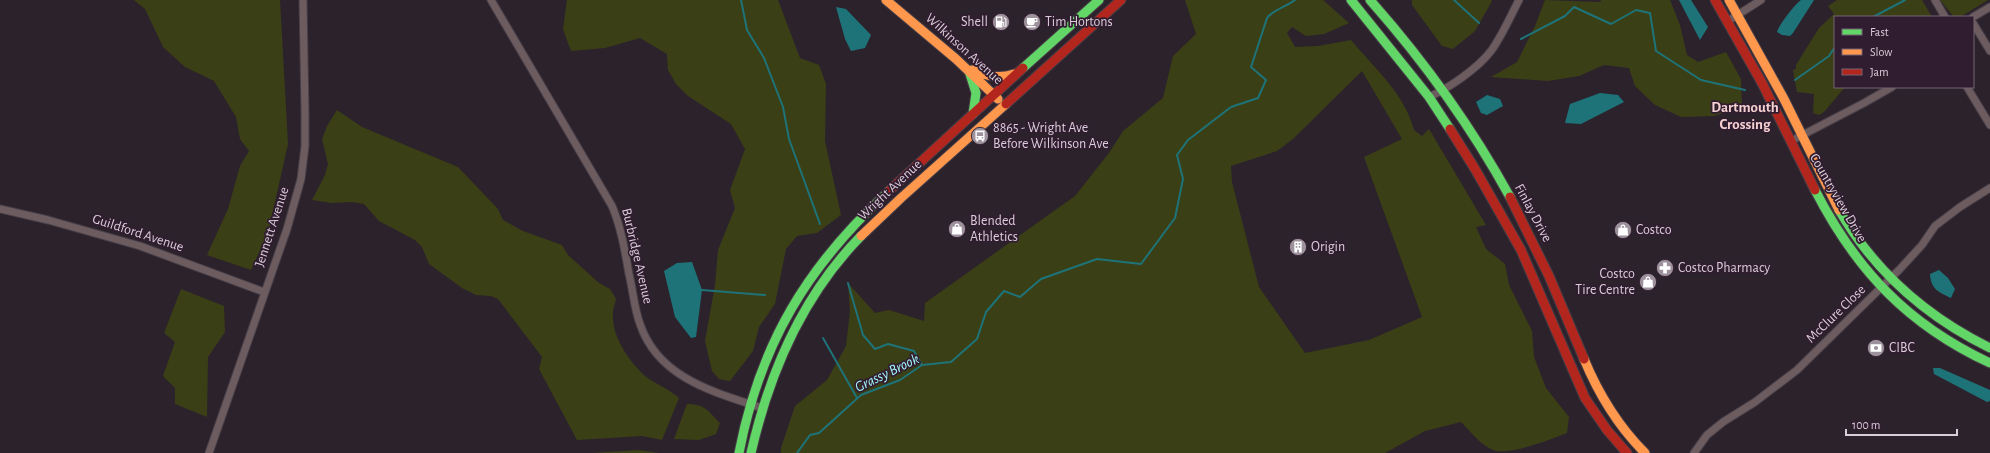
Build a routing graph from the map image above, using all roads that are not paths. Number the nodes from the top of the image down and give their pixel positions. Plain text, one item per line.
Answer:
1 (303, 0) edge
2 (491, 0) edge
3 (886, 0) edge
4 (1099, 0) edge
5 (1121, 0) edge
6 (1351, 0) edge
7 (1370, 0) edge
8 (1519, 0) edge
9 (1714, 0) edge
10 (1729, 0) edge
11 (1761, 0) edge
12 (1935, 0) edge
13 (1990, 7) edge
14 (1738, 15) junction
15 (1944, 16) edge
16 (1974, 16) edge
17 (1728, 21) junction
18 (1974, 25) edge
19 (1990, 51) edge
20 (967, 68) junction
21 (1018, 72) junction
22 (1890, 88) edge
23 (1968, 88) edge
24 (1444, 90) junction
25 (994, 94) junction
26 (1429, 97) junction
27 (1005, 105) junction
28 (973, 114) junction
29 (1990, 125) edge
30 (1802, 135) junction
31 (1790, 141) junction
32 (1990, 188) edge
33 (0, 209) edge
34 (1890, 279) junction
35 (1882, 288) junction
36 (264, 292) junction
37 (1990, 348) edge
38 (1990, 363) edge
39 (749, 404) junction
40 (762, 408) junction
41 (208, 453) edge
42 (739, 453) edge
43 (751, 453) edge
44 (1627, 453) edge
45 (1645, 453) edge
46 (1694, 453) edge

1 - 36 street, Jennett Avenue
2 - 39 street, Burbridge Avenue
3 - 20 street, Wilkinson Avenue
4 - 21 street, Wright Avenue
5 - 27 street, Wright Avenue
6 - 26 street, Finlay Drive
7 - 24 street, Finlay Drive
8 - 24 street
9 - 17 street, Countryview Drive
10 - 14 street, Countryview Drive
11 - 14 street
12 - 15 street
13 - 16 street
14 - 17 street
14 - 30 street, Countryview Drive
17 - 31 street, Countryview Drive
18 - 19 street
20 - 21 street
20 - 25 street, Wilkinson Avenue
20 - 28 street
21 - 25 street, Wright Avenue
22 - 30 street
23 - 29 street
24 - 26 street
24 - 45 street, Finlay Drive
25 - 27 street, Wilkinson Avenue
25 - 28 street, Wright Avenue
26 - 44 street, Finlay Drive
27 - 40 street, Wright Avenue
28 - 39 street, Wright Avenue
30 - 31 street
30 - 34 street, Countryview Drive
31 - 35 street, Countryview Drive
32 - 34 street, McClure Close
33 - 36 street, Guildford Avenue
34 - 35 street, McClure Close
34 - 37 street, Countryview Drive
35 - 38 street, Countryview Drive
35 - 46 street, McClure Close
36 - 41 street, Jennett Avenue
39 - 40 street, Burbridge Avenue
39 - 42 street, Wright Avenue
40 - 43 street, Wright Avenue

